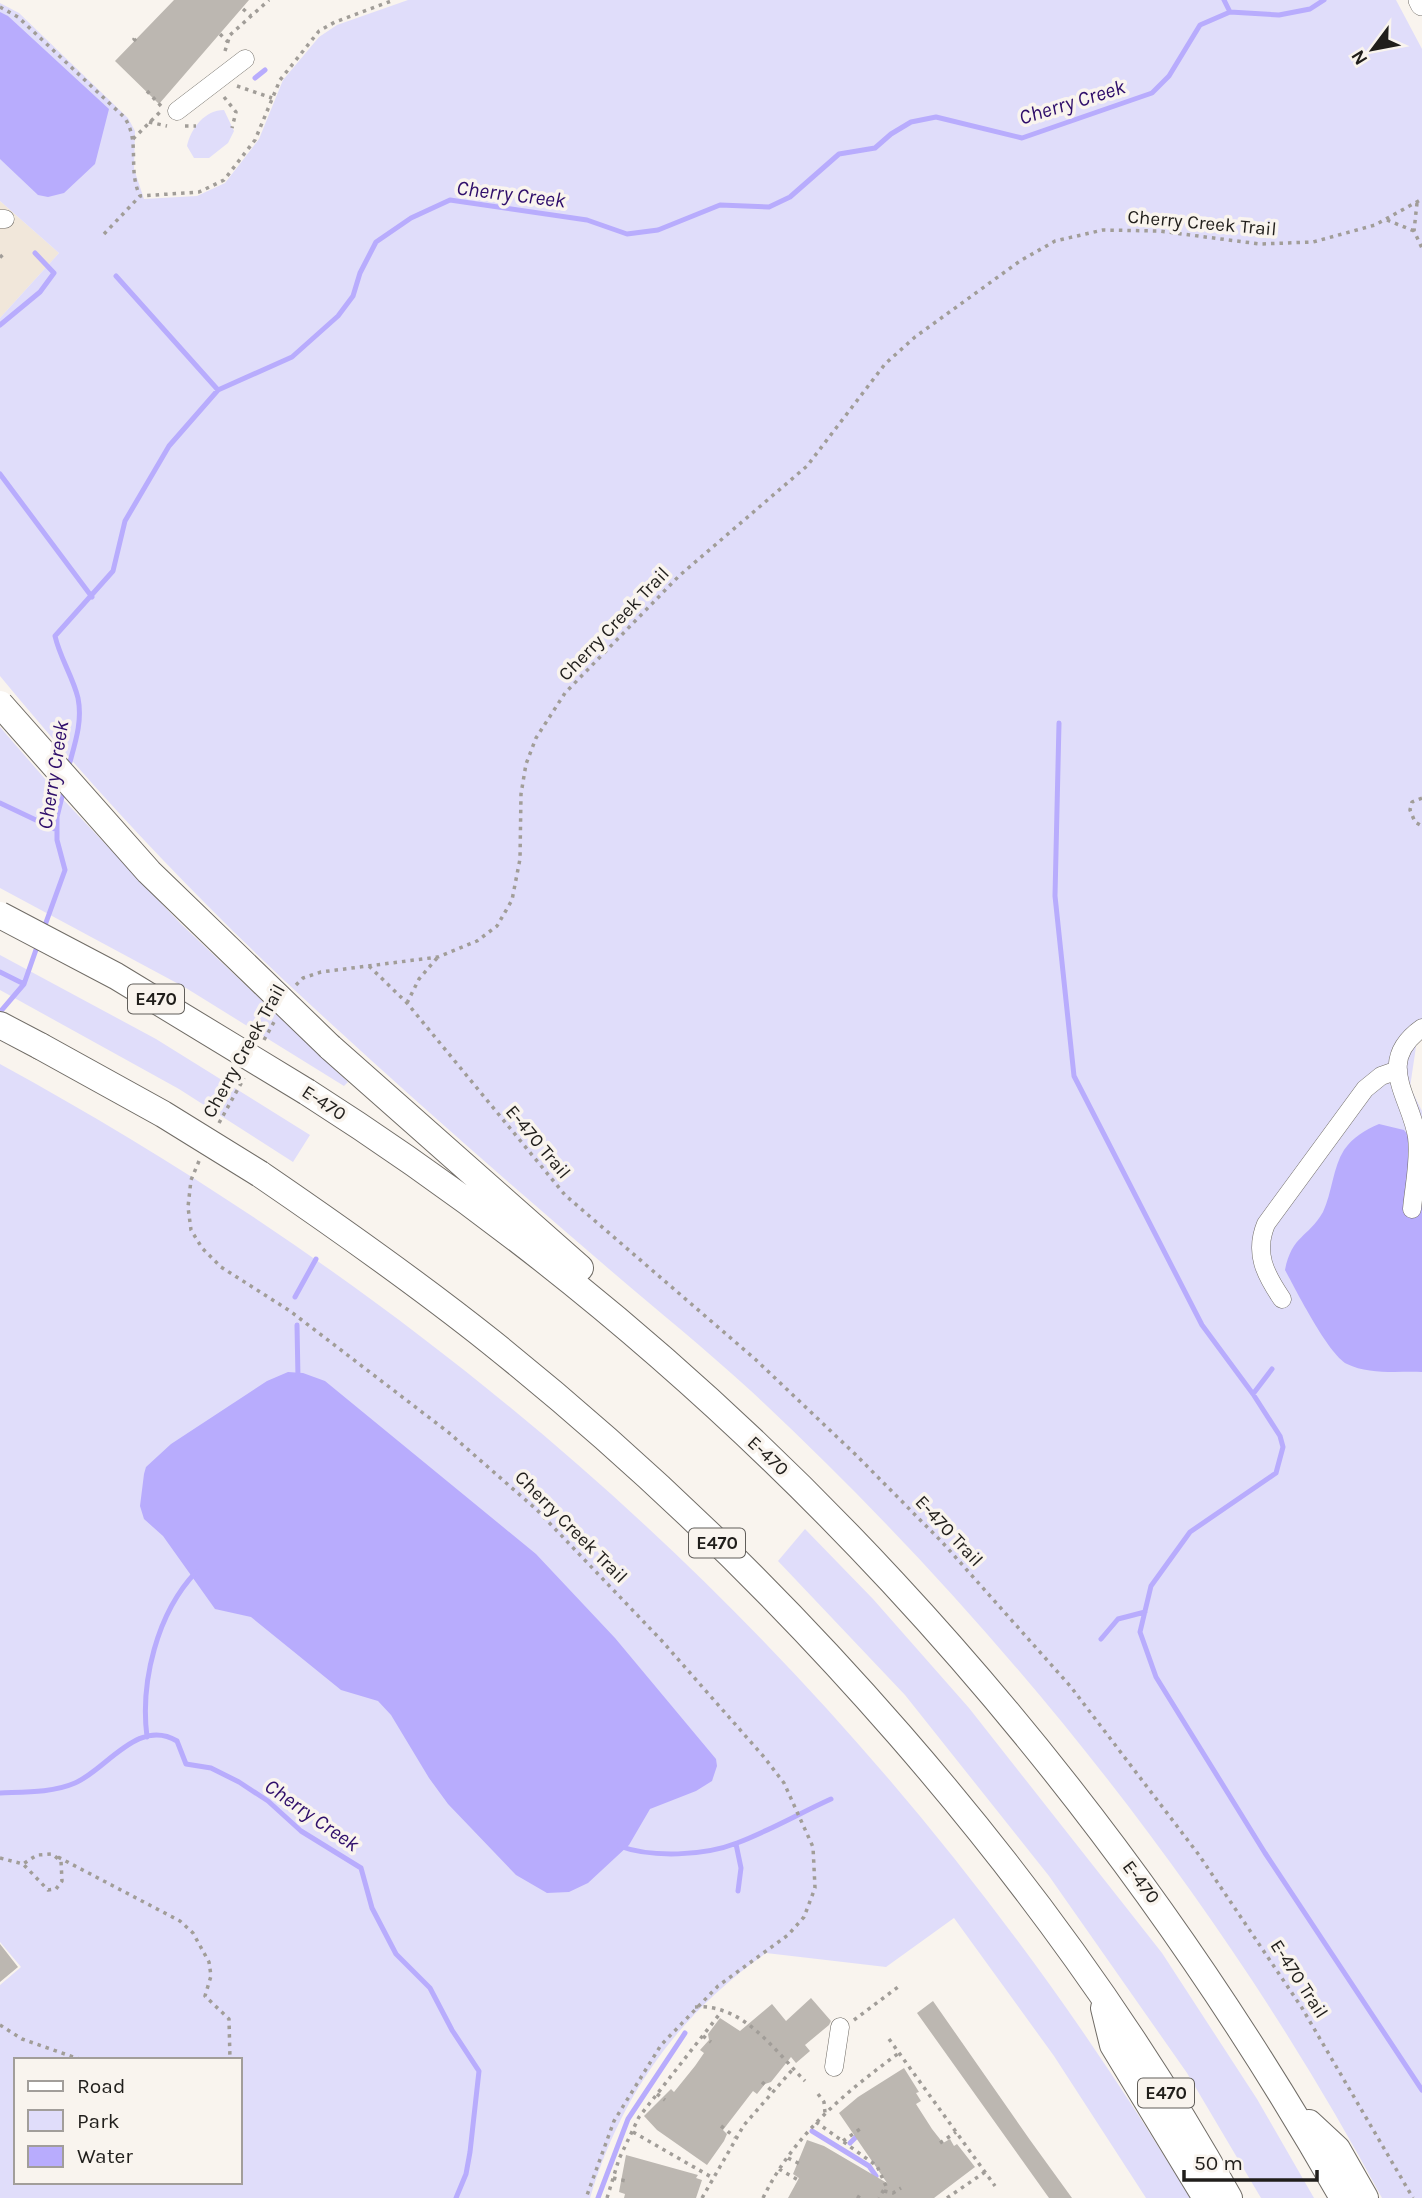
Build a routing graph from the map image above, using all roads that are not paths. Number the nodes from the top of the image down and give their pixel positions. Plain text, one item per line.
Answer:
1 (245, 58) dead end
2 (170, 110) road end
3 (0, 704) edge
4 (0, 915) edge
5 (0, 1025) edge
6 (1422, 1028) edge
7 (1398, 1070) junction
8 (1412, 1209) dead end
9 (1282, 1299) dead end
10 (737, 1427) junction
11 (1099, 1990) junction
12 (844, 2021) road end
13 (834, 2067) dead end
14 (1289, 2105) junction
15 (1206, 2198) edge
16 (1229, 2198) edge
17 (1343, 2198) edge
18 (1365, 2198) edge

1 - 2 lane
3 - 10 highway, bridge
4 - 10 highway, E-470 / E470, bridge
5 - 11 highway, E470, bridge
6 - 7 lane
7 - 8 lane
7 - 9 lane
10 - 14 highway, E-470 / E470
11 - 15 highway
11 - 16 highway, E470
12 - 13 lane
14 - 17 highway, E-470 / E470
14 - 18 highway

